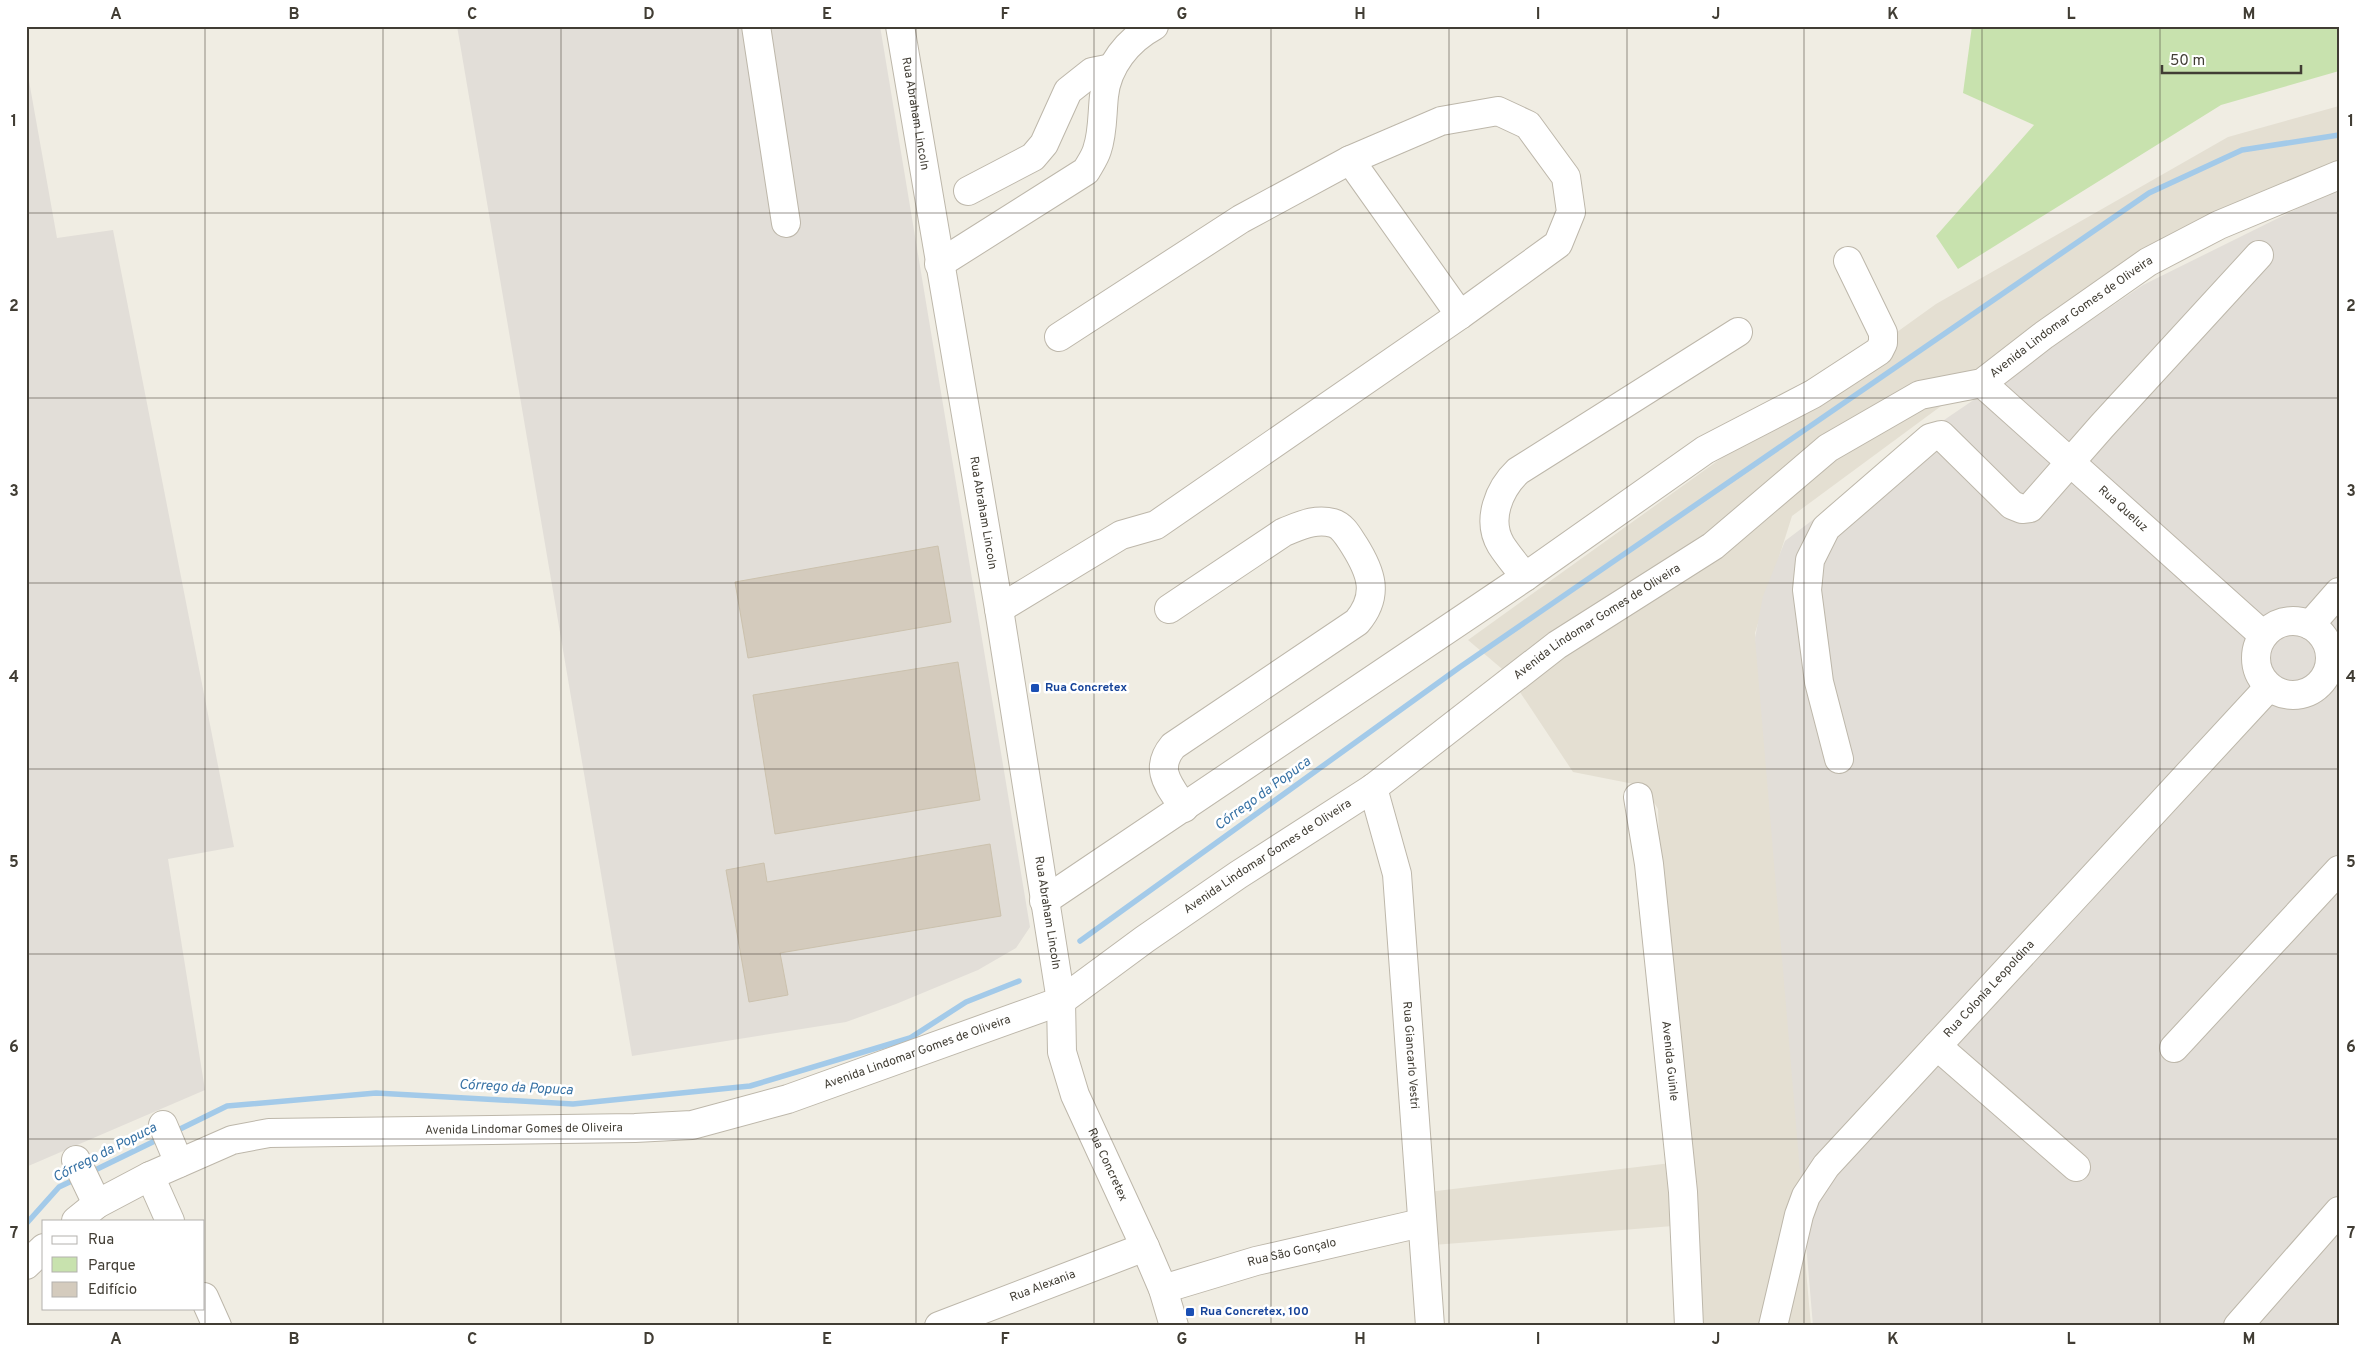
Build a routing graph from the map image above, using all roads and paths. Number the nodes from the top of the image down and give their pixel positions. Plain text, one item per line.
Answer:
1 (756, 26) edge
2 (900, 26) edge
3 (1154, 26) edge
4 (1112, 68) junction
5 (1350, 160) junction
6 (2339, 175) edge
7 (968, 191) dead end
8 (786, 222) dead end
9 (2259, 255) dead end
10 (1848, 261) dead end
11 (939, 264) junction
12 (1460, 315) junction
13 (1738, 332) dead end
14 (1059, 337) dead end
15 (1982, 383) junction
16 (2071, 462) junction
17 (1525, 577) junction
18 (2339, 592) edge
19 (999, 609) junction
20 (1169, 610) dead end
21 (2310, 625) junction
22 (2263, 635) junction
23 (2268, 687) junction
24 (2330, 689) edge
25 (1839, 759) dead end
26 (1374, 788) junction
27 (1638, 797) dead end
28 (1184, 808) junction
29 (2339, 870) edge
30 (1044, 901) junction
31 (1062, 1001) junction
32 (1937, 1046) junction
33 (2174, 1048) dead end
34 (2076, 1167) dead end
35 (150, 1176) junction
36 (2339, 1211) edge
37 (76, 1220) edge
38 (170, 1220) edge
39 (1421, 1223) junction
40 (1145, 1247) junction
41 (42, 1250) edge
42 (26, 1265) edge
43 (1163, 1289) junction
44 (205, 1299) edge
45 (217, 1326) edge
46 (940, 1326) edge
47 (1174, 1326) edge
48 (1430, 1326) edge
49 (1689, 1326) edge
50 (1773, 1326) edge
51 (2238, 1326) edge

1 - 8 street
2 - 11 street, Rua Abraham Lincoln
3 - 4 street
4 - 7 street
4 - 11 street
5 - 12 street
5 - 12 street
5 - 14 street
6 - 15 street, Avenida Lindomar Gomes de Oliveira
9 - 16 street
10 - 17 street
11 - 19 street, Rua Abraham Lincoln
12 - 19 street
13 - 17 street
15 - 16 street, Rua Queluz
15 - 26 street, Avenida Lindomar Gomes de Oliveira
16 - 22 street, Rua Queluz
16 - 25 street
17 - 28 street
18 - 21 street
19 - 30 street, Rua Abraham Lincoln
20 - 28 street
21 - 22 street
21 - 24 street
22 - 23 street
23 - 24 street
23 - 32 street, Rua Colonia Leopoldina
26 - 31 street, Avenida Lindomar Gomes de Oliveira
26 - 39 street, Rua Giancarlo Vestri
27 - 49 street, Avenida Guinle
28 - 30 street
29 - 33 street
30 - 31 street, Rua Abraham Lincoln
31 - 35 street, Avenida Lindomar Gomes de Oliveira
31 - 40 street, Rua Concretex
32 - 34 street
32 - 50 street, Rua Colonia Leopoldina
35 - 37 street, Avenida Lindomar Gomes de Oliveira
35 - 38 street
36 - 51 street
39 - 43 street, Rua São Gonçalo
39 - 48 street, Rua Giancarlo Vestri
40 - 43 street, Rua Concretex
40 - 46 street, Rua Alexania
41 - 42 street
43 - 47 street, Rua Concretex
44 - 45 street

